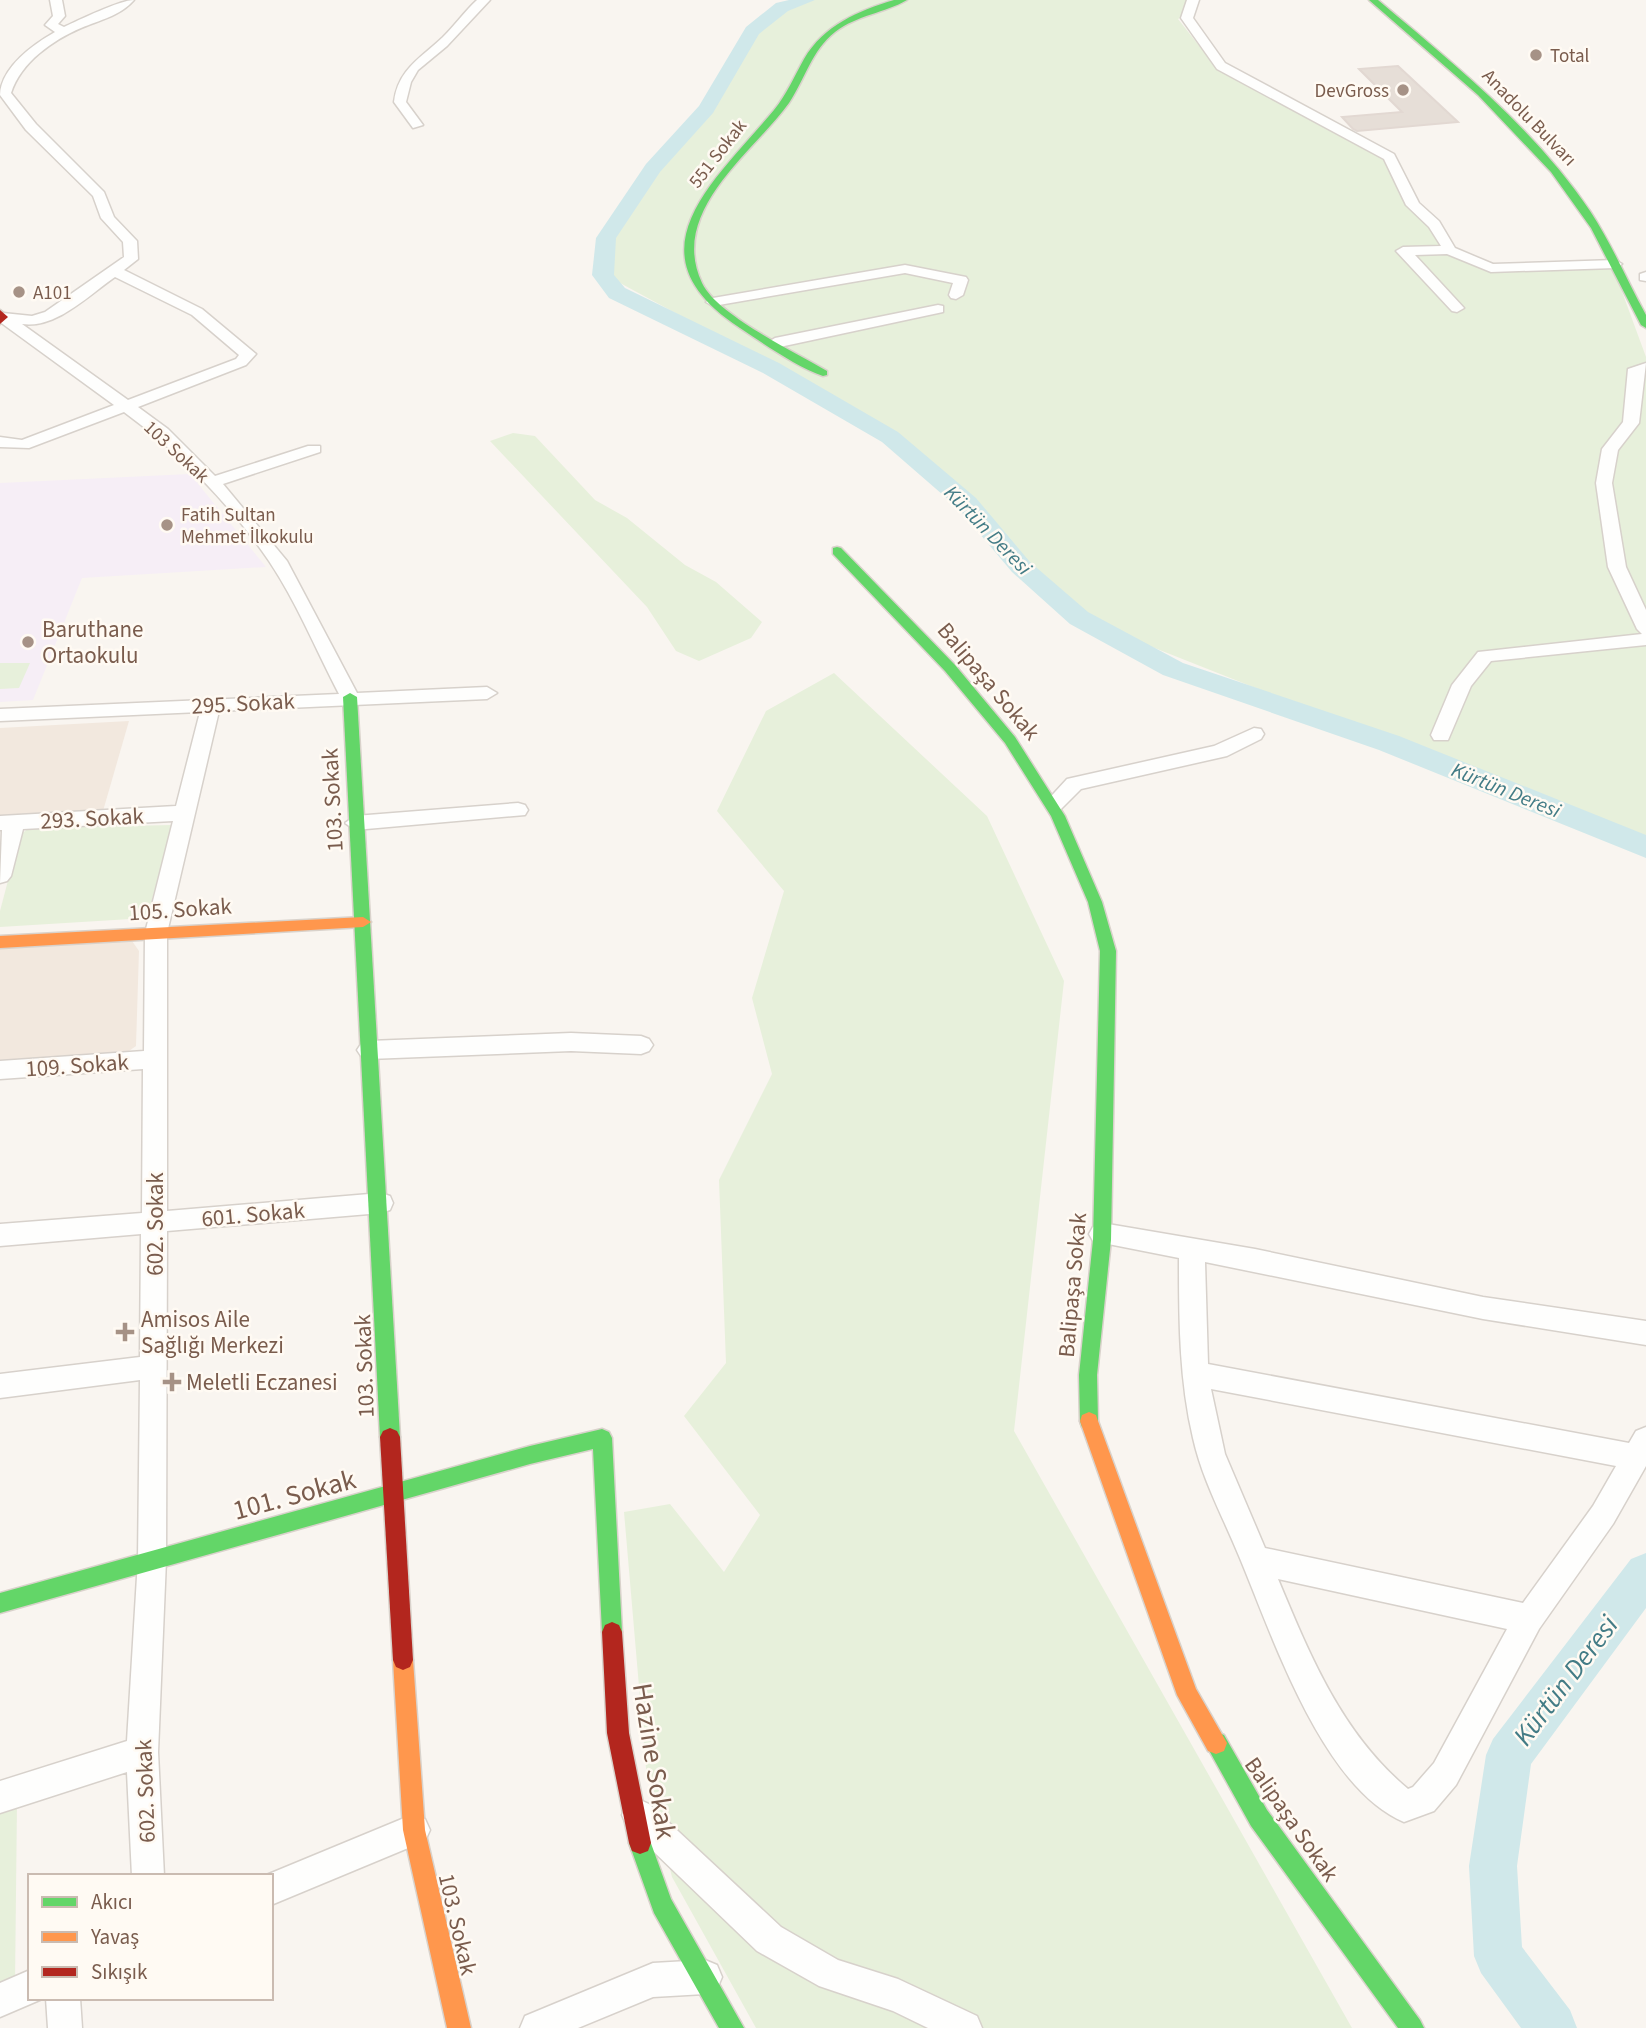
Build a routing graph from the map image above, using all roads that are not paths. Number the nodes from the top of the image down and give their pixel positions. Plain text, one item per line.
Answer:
1 (56, 0) edge
2 (128, 0) edge
3 (484, 0) edge
4 (903, 0) edge
5 (1193, 0) edge
6 (1373, 0) edge
7 (64, 32) junction
8 (1446, 40) dead end
9 (417, 125) dead end
10 (1608, 216) dead end
11 (1449, 250) junction
12 (1615, 264) junction
13 (115, 271) junction
14 (956, 295) dead end
15 (713, 302) junction
16 (1457, 308) dead end
17 (938, 309) dead end
18 (1, 317) edge
19 (1646, 325) edge
20 (775, 343) junction
21 (1646, 368) edge
22 (823, 373) dead end
23 (124, 405) junction
24 (0, 442) edge
25 (314, 449) dead end
26 (212, 482) junction
27 (837, 551) dead end
28 (1646, 629) edge
29 (1646, 639) edge
30 (487, 693) dead end
31 (350, 697) junction
32 (211, 705) junction
33 (0, 715) edge
34 (1254, 734) dead end
35 (1441, 735) dead end
36 (1054, 804) junction
37 (518, 810) dead end
38 (183, 813) junction
39 (8, 823) edge
40 (355, 823) junction
41 (0, 876) edge
42 (363, 922) junction
43 (156, 933) junction
44 (0, 942) edge
45 (641, 1045) dead end
46 (369, 1050) junction
47 (153, 1059) junction
48 (0, 1070) edge
49 (381, 1203) junction
50 (156, 1222) junction
51 (1102, 1234) junction
52 (0, 1236) edge
53 (1192, 1249) junction
54 (1646, 1333) edge
55 (152, 1367) junction
56 (1196, 1374) junction
57 (0, 1386) edge
58 (602, 1438) joint
59 (1641, 1449) edge
60 (392, 1494) junction
61 (152, 1560) junction
62 (1256, 1560) junction
63 (0, 1603) edge
64 (1529, 1619) junction
65 (142, 1752) junction
66 (0, 1797) edge
67 (632, 1809) junction
68 (414, 1830) junction
69 (148, 1874) edge
70 (273, 1888) edge
71 (705, 1977) junction
72 (28, 1988) edge
73 (0, 2000) edge
74 (62, 2000) edge
75 (65, 2028) edge
76 (459, 2028) edge
77 (537, 2028) edge
78 (732, 2028) edge
79 (965, 2028) edge
80 (1412, 2028) edge

1 - 7 street
2 - 7 street
3 - 9 street
4 - 15 main road, 551 Sokak
5 - 11 street
6 - 12 main road, Anadolu Bulvarı
7 - 13 street
8 - 10 main road, Anadolu Bulvarı
11 - 12 street
11 - 16 street
12 - 19 main road, Anadolu Bulvarı
13 - 18 street
13 - 23 street
14 - 15 street
15 - 20 main road, 551 Sokak
17 - 20 street
18 - 23 street, 103 Sokak
20 - 22 main road, 551 Sokak
21 - 28 street
23 - 24 street
23 - 26 street, 103 Sokak
25 - 26 street
26 - 31 street, 103 Sokak
27 - 36 main road, Balipaşa Sokak
29 - 35 street
30 - 31 street, 295. Sokak
31 - 32 street, 295. Sokak
31 - 40 main road, 103. Sokak
32 - 33 street, 295. Sokak
32 - 38 street, 602. Sokak
34 - 36 street
36 - 51 main road, Balipaşa Sokak
37 - 40 street
38 - 39 street, 293. Sokak
38 - 43 street, 602. Sokak
39 - 41 street
40 - 42 main road, 103. Sokak
42 - 43 main road, 105. Sokak
42 - 46 main road, 103. Sokak
43 - 44 main road, 105. Sokak
43 - 47 street, 602. Sokak
45 - 46 street
46 - 49 main road, 103. Sokak
47 - 48 street, 109. Sokak
47 - 50 street, 602. Sokak
49 - 50 street, 601. Sokak
49 - 60 main road, 103. Sokak
50 - 52 street, 601. Sokak
50 - 55 street, 602. Sokak
51 - 53 street
51 - 80 main road, Balipaşa Sokak
53 - 54 street
53 - 56 street
55 - 57 street
55 - 61 street, 602. Sokak
56 - 59 street
56 - 62 street
58 - 60 main road, 101. Sokak
58 - 67 main road, Hazine Sokak
59 - 64 street
60 - 61 main road, 101. Sokak
60 - 68 main road, 103. Sokak
61 - 63 main road, 101. Sokak
61 - 65 street, 602. Sokak
62 - 64 street
62 - 64 street
65 - 66 street
65 - 69 street, 602. Sokak
67 - 71 main road, Hazine Sokak
67 - 79 street
68 - 70 street
68 - 76 main road, 103. Sokak
71 - 77 street
71 - 78 main road, Hazine Sokak
72 - 73 street
74 - 75 street

